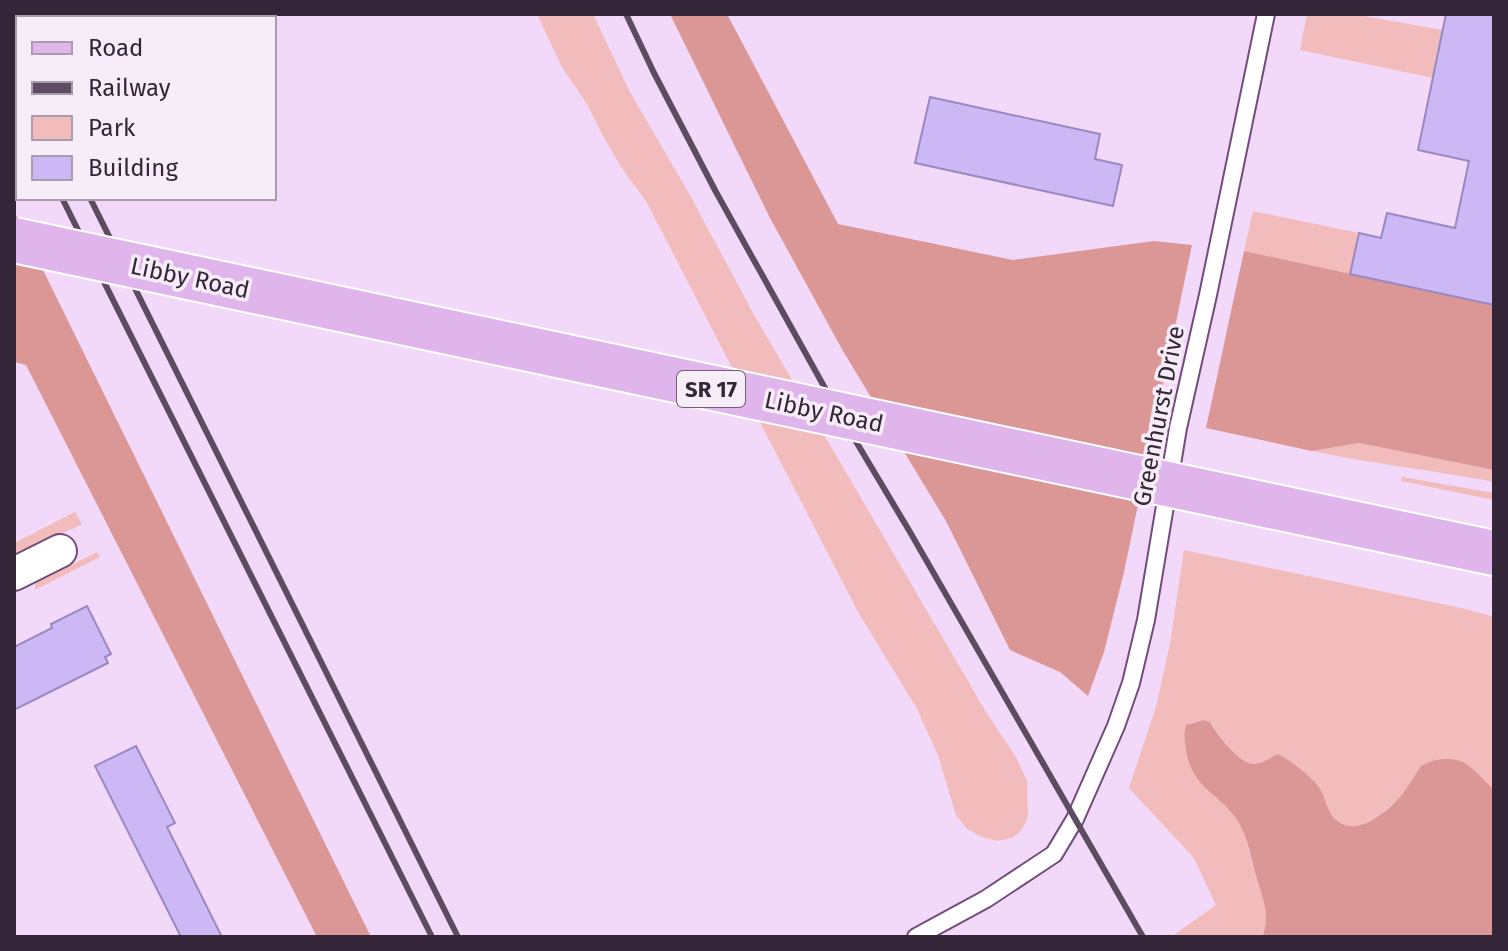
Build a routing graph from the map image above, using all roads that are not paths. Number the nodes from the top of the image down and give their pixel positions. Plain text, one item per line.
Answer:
1 (1266, 14) edge
2 (14, 240) edge
3 (60, 551) dead end
4 (1494, 553) edge
5 (14, 574) edge
6 (916, 937) edge

1 - 6 lane, Greenhurst Drive
2 - 4 main road, Libby Road / SR 17, bridge
3 - 5 street

